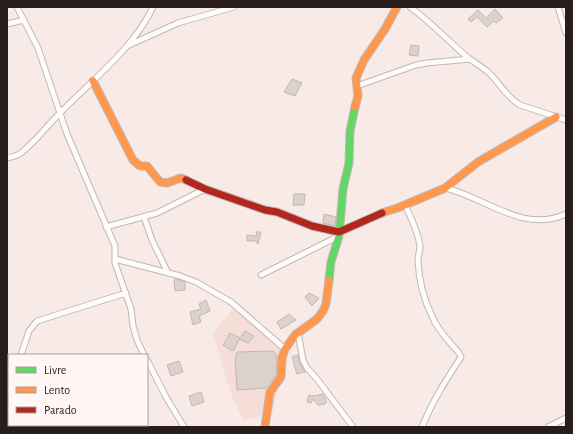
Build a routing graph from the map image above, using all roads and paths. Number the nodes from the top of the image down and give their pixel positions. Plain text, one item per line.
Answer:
1 (17, 7) edge
2 (152, 7) edge
3 (234, 7) edge
4 (398, 7) edge
5 (410, 7) edge
6 (558, 7) edge
7 (24, 20) junction
8 (7, 24) edge
9 (566, 33) edge
10 (126, 46) junction
11 (470, 59) junction
12 (94, 81) junction
13 (357, 86) junction
14 (60, 112) junction
15 (556, 117) junction
16 (566, 120) edge
17 (7, 158) edge
18 (445, 188) junction
19 (205, 189) junction
20 (405, 205) junction
21 (566, 214) edge
22 (144, 216) junction
23 (106, 227) junction
24 (339, 234) junction
25 (114, 259) junction
26 (168, 273) junction
27 (261, 275) dead end
28 (126, 293) junction
29 (298, 333) junction
30 (286, 349) junction
31 (21, 354) edge
32 (144, 354) edge
33 (148, 362) edge
34 (566, 418) edge
35 (184, 427) edge
36 (265, 427) edge
37 (353, 427) edge
38 (422, 427) edge
39 (548, 427) edge

1 - 7 street
2 - 10 street
3 - 10 street
4 - 13 street
5 - 11 street
6 - 9 street
7 - 8 street
7 - 14 street
10 - 12 street
11 - 13 street
11 - 15 street
12 - 14 street
12 - 19 street
13 - 24 street
14 - 17 street
14 - 23 street
15 - 16 street
15 - 18 street
18 - 20 street
18 - 21 street
19 - 22 street
19 - 24 street
20 - 24 street
20 - 38 street
22 - 23 street
22 - 26 street
23 - 25 street
24 - 27 street
24 - 29 street
25 - 26 street
25 - 28 street
26 - 30 street
28 - 31 street
28 - 32 street
29 - 30 street
29 - 37 street
30 - 36 street
33 - 35 street
34 - 39 street

